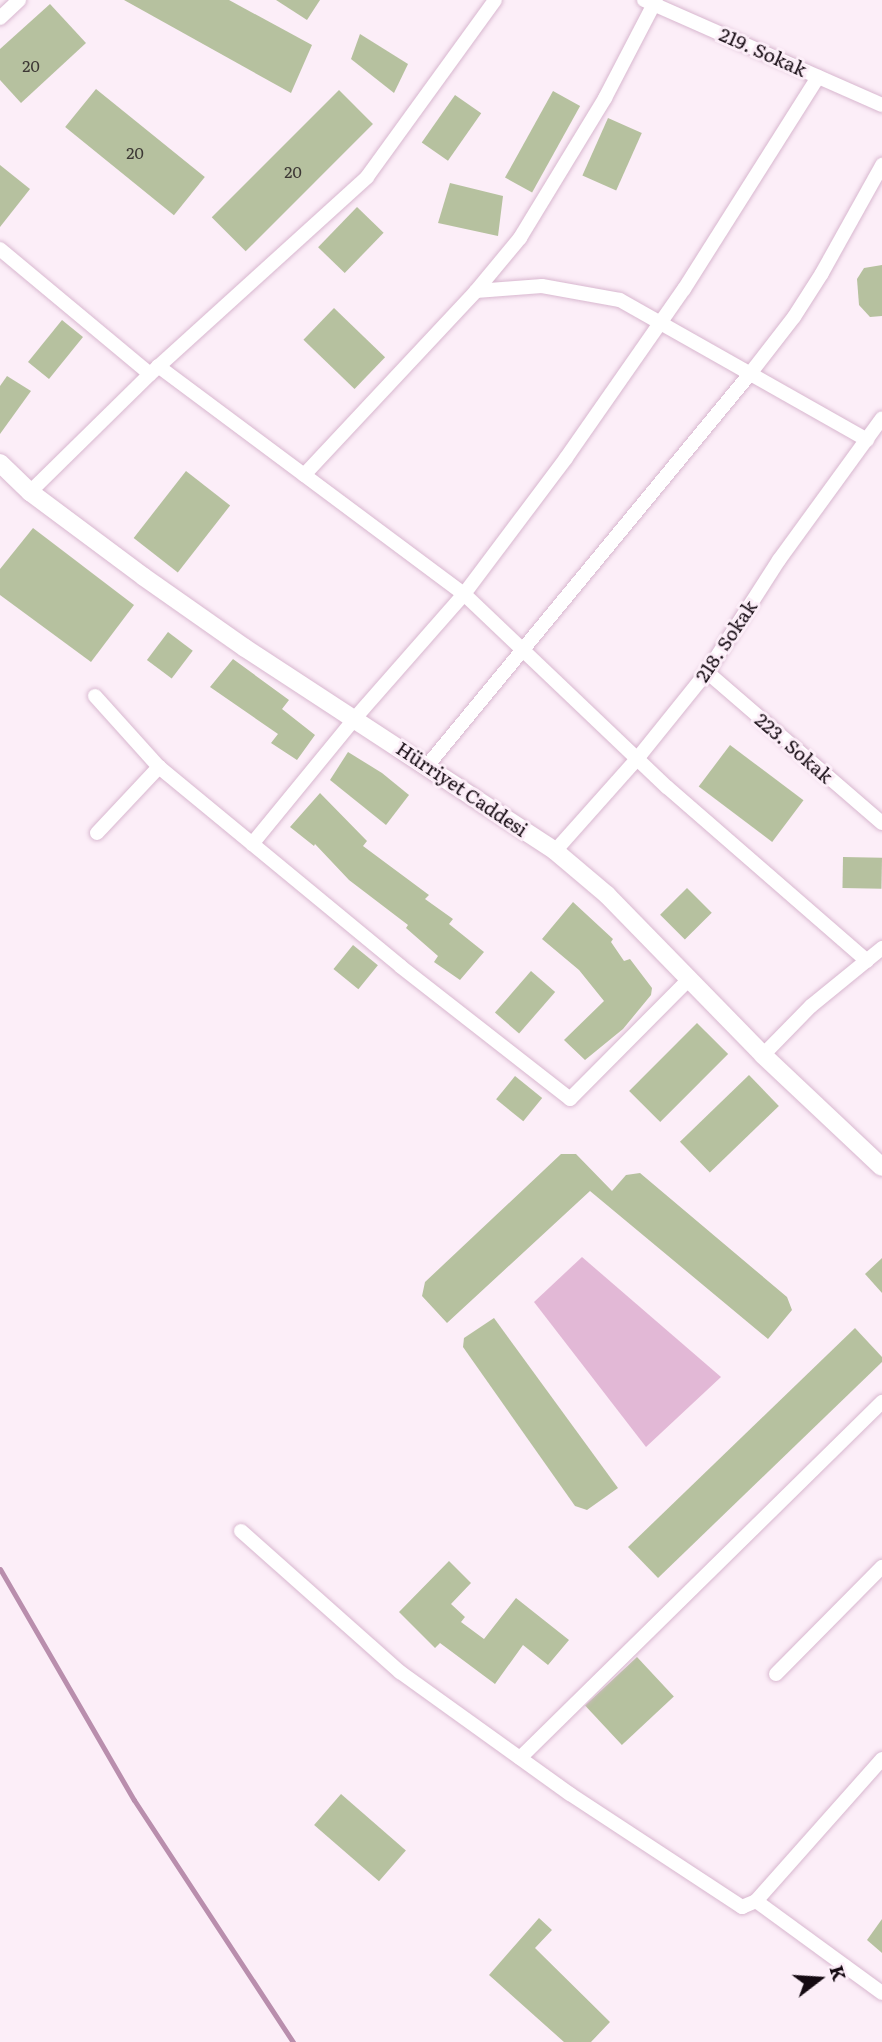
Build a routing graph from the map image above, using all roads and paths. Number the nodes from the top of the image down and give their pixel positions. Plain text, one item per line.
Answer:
1 (19, 0) edge
2 (495, 0) edge
3 (652, 2) edge
4 (0, 18) edge
5 (818, 77) junction
6 (882, 105) edge
7 (882, 165) edge
8 (0, 249) edge
9 (475, 291) junction
10 (661, 323) junction
11 (154, 370) junction
12 (749, 375) junction
13 (882, 418) edge
14 (867, 440) junction
15 (0, 463) edge
16 (304, 475) junction
17 (30, 492) junction
18 (464, 594) junction
19 (524, 650) junction
20 (707, 672) junction
21 (95, 696) dead end
22 (355, 718) junction
23 (637, 759) junction
24 (427, 766) junction
25 (159, 768) junction
26 (882, 823) edge
27 (97, 833) dead end
28 (253, 844) junction
29 (555, 851) junction
30 (882, 948) edge
31 (867, 961) junction
32 (689, 978) junction
33 (763, 1055) junction
34 (882, 1167) edge
35 (882, 1402) edge
36 (241, 1531) dead end
37 (882, 1567) edge
38 (776, 1674) dead end
39 (520, 1758) junction
40 (882, 1759) edge
41 (756, 1901) junction
42 (882, 1993) edge

1 - 4 street
2 - 11 street
3 - 5 street, 219. Sokak
3 - 9 street
5 - 6 street, 219. Sokak
5 - 10 street
7 - 12 street
8 - 11 street
9 - 10 street
9 - 16 street
10 - 12 street
10 - 18 street
11 - 16 street
11 - 17 street
12 - 14 street
12 - 19 street
13 - 14 street, 218. Sokak
14 - 20 street, 218. Sokak
15 - 17 street, Hürriyet Caddesi
16 - 18 street
17 - 22 street, Hürriyet Caddesi
18 - 19 street
18 - 22 street
19 - 23 street
19 - 24 street
20 - 23 street, 218. Sokak
20 - 26 street, 223. Sokak
21 - 25 street
22 - 24 street, Hürriyet Caddesi
22 - 28 street
23 - 29 street, 218. Sokak
23 - 31 street
24 - 29 street, Hürriyet Caddesi
25 - 27 street
25 - 28 street
28 - 32 street
29 - 32 street, Hürriyet Caddesi
30 - 31 street
31 - 33 street
32 - 33 street, Hürriyet Caddesi
33 - 34 street, Hürriyet Caddesi
35 - 39 street
36 - 39 street
37 - 38 street
39 - 41 street
40 - 41 street
41 - 42 street

